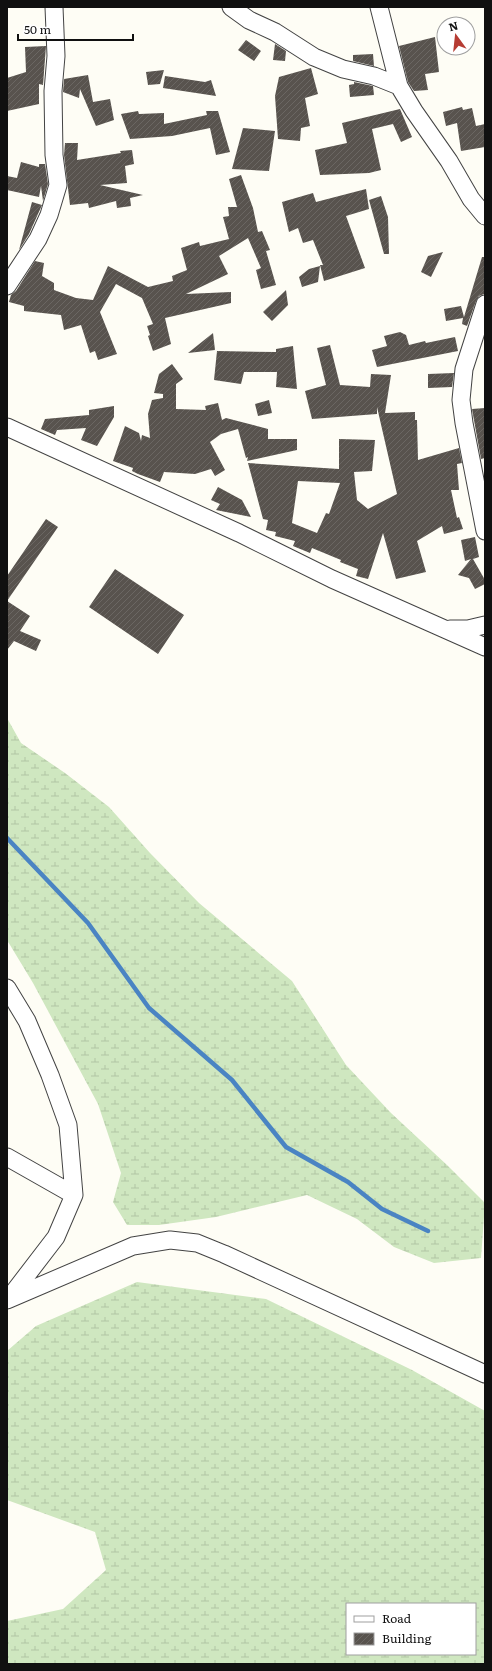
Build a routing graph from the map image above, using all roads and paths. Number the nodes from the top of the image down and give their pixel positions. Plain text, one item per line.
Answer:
1 (54, 7) edge
2 (231, 7) edge
3 (379, 7) edge
4 (399, 86) junction
5 (485, 216) edge
6 (7, 286) edge
7 (485, 304) edge
8 (7, 427) edge
9 (485, 531) edge
10 (485, 625) edge
11 (446, 629) junction
12 (485, 648) edge
13 (7, 988) edge
14 (7, 1157) edge
15 (74, 1195) junction
16 (8, 1299) edge
17 (485, 1374) edge

1 - 6 street
2 - 4 street
3 - 4 street
4 - 5 street
7 - 9 street
8 - 11 street
10 - 11 street
11 - 12 street
13 - 15 street
14 - 15 street
15 - 16 street
16 - 17 street

